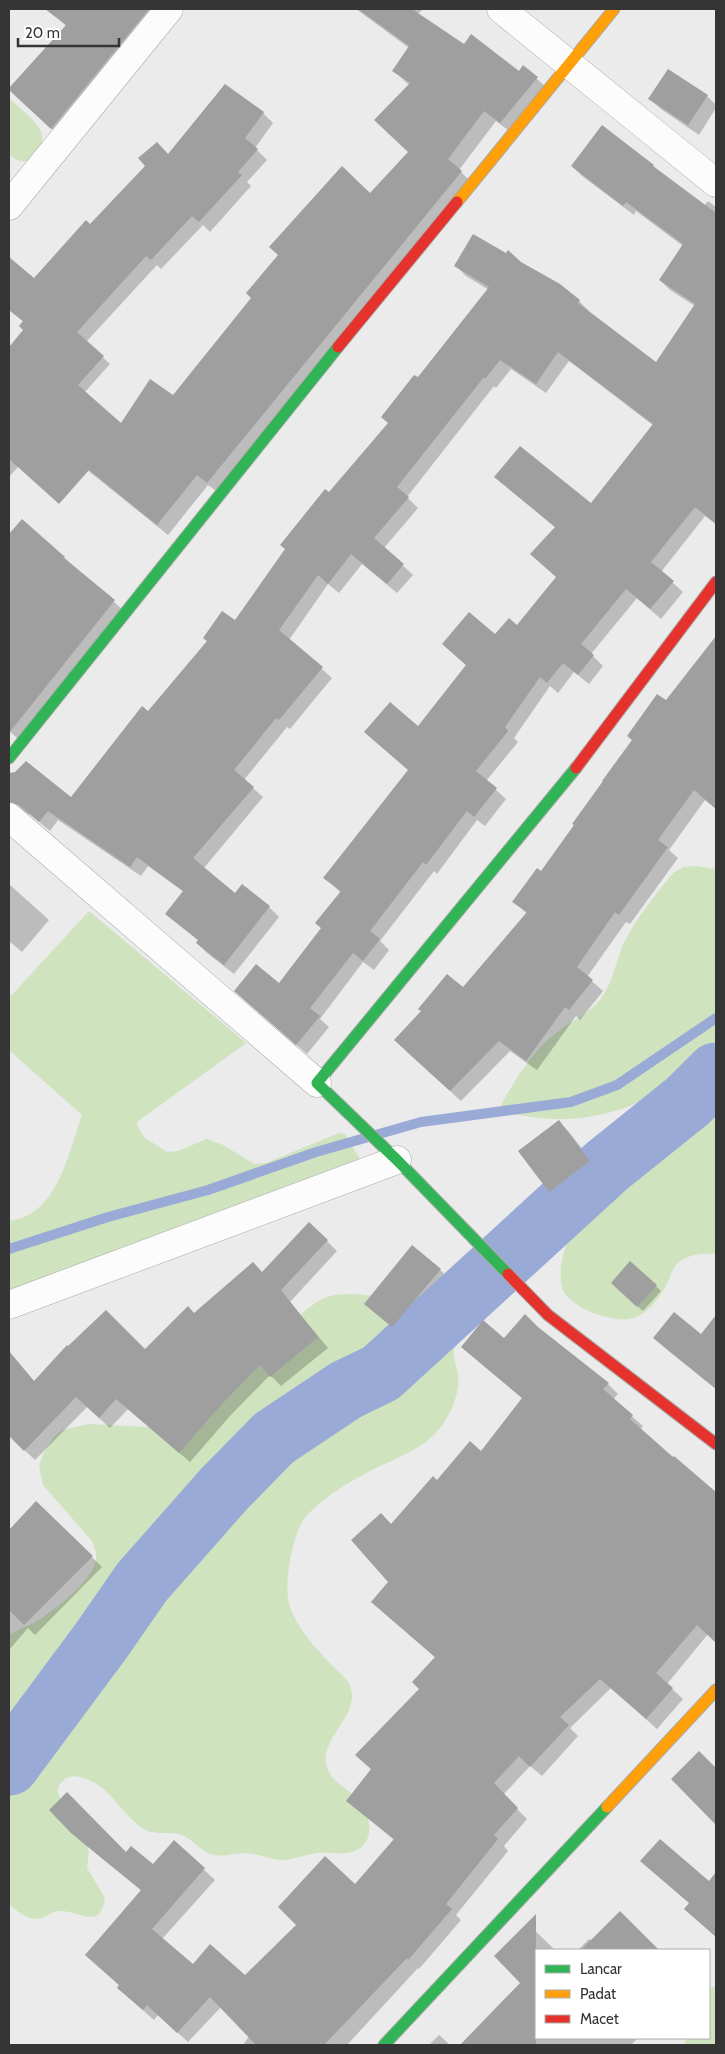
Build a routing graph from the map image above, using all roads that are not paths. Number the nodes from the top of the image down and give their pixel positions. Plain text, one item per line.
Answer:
1 (170, 9) edge
2 (501, 9) edge
3 (614, 9) edge
4 (570, 63) junction
5 (716, 183) edge
6 (9, 206) edge
7 (716, 582) edge
8 (9, 758) edge
9 (9, 817) edge
10 (317, 1083) junction
11 (391, 1154) junction
12 (9, 1305) edge
13 (716, 1444) edge
14 (716, 1690) edge
15 (384, 2045) edge

1 - 6 street
2 - 4 street
3 - 4 street
4 - 5 street
4 - 8 street
7 - 10 street
9 - 10 street
10 - 11 street
11 - 12 street
11 - 13 street
14 - 15 street

